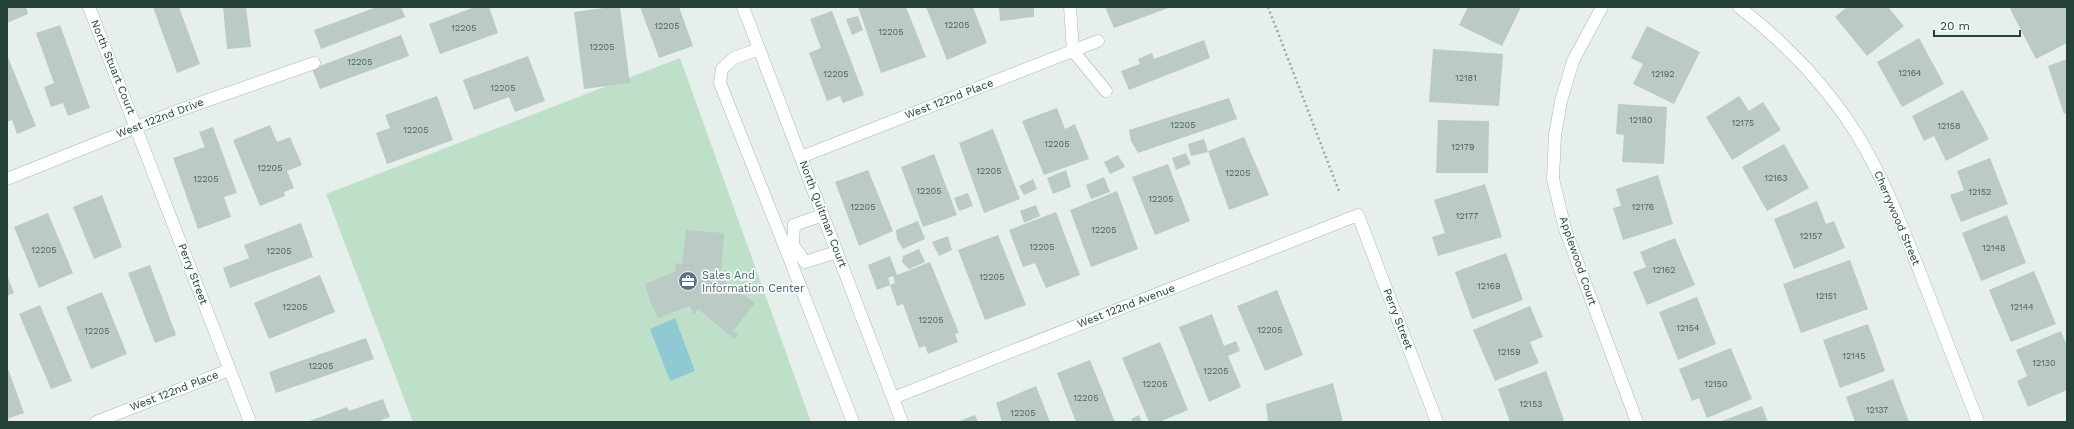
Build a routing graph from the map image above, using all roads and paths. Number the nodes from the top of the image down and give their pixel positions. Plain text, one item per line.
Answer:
1 (89, 7) edge
2 (743, 7) edge
3 (1070, 7) edge
4 (1268, 7) edge
5 (1602, 7) edge
6 (1739, 7) edge
7 (1098, 41) dead end
8 (759, 49) junction
9 (1073, 51) junction
10 (314, 63) dead end
11 (1106, 91) dead end
12 (136, 127) junction
13 (800, 157) junction
14 (7, 179) edge
15 (1340, 191) dead end
16 (823, 215) junction
17 (1358, 216) joint
18 (789, 246) junction
19 (837, 252) junction
20 (229, 370) junction
21 (893, 398) junction
22 (96, 422) edge
23 (250, 422) edge
24 (853, 422) edge
25 (902, 422) edge
26 (1437, 422) edge
27 (1637, 422) edge
28 (1978, 422) edge

1 - 12 street, North Stuart Court
2 - 8 street, North Quitman Court
3 - 9 street
4 - 15 path
5 - 27 street, Applewood Court
6 - 28 street, Cherrywood Street
7 - 9 street, West 122nd Place
8 - 13 street, North Quitman Court
8 - 18 street
9 - 11 street
9 - 13 street, West 122nd Place
10 - 12 street, West 122nd Drive
12 - 14 street, West 122nd Drive
12 - 20 street, Perry Street
13 - 16 street, North Quitman Court
16 - 18 street
16 - 19 street, North Quitman Court
17 - 21 street, West 122nd Avenue
17 - 26 street, Perry Street
18 - 19 street
18 - 24 street
19 - 21 street, North Quitman Court
20 - 22 street, West 122nd Place
20 - 23 street, Perry Street
21 - 25 street, North Quitman Court

